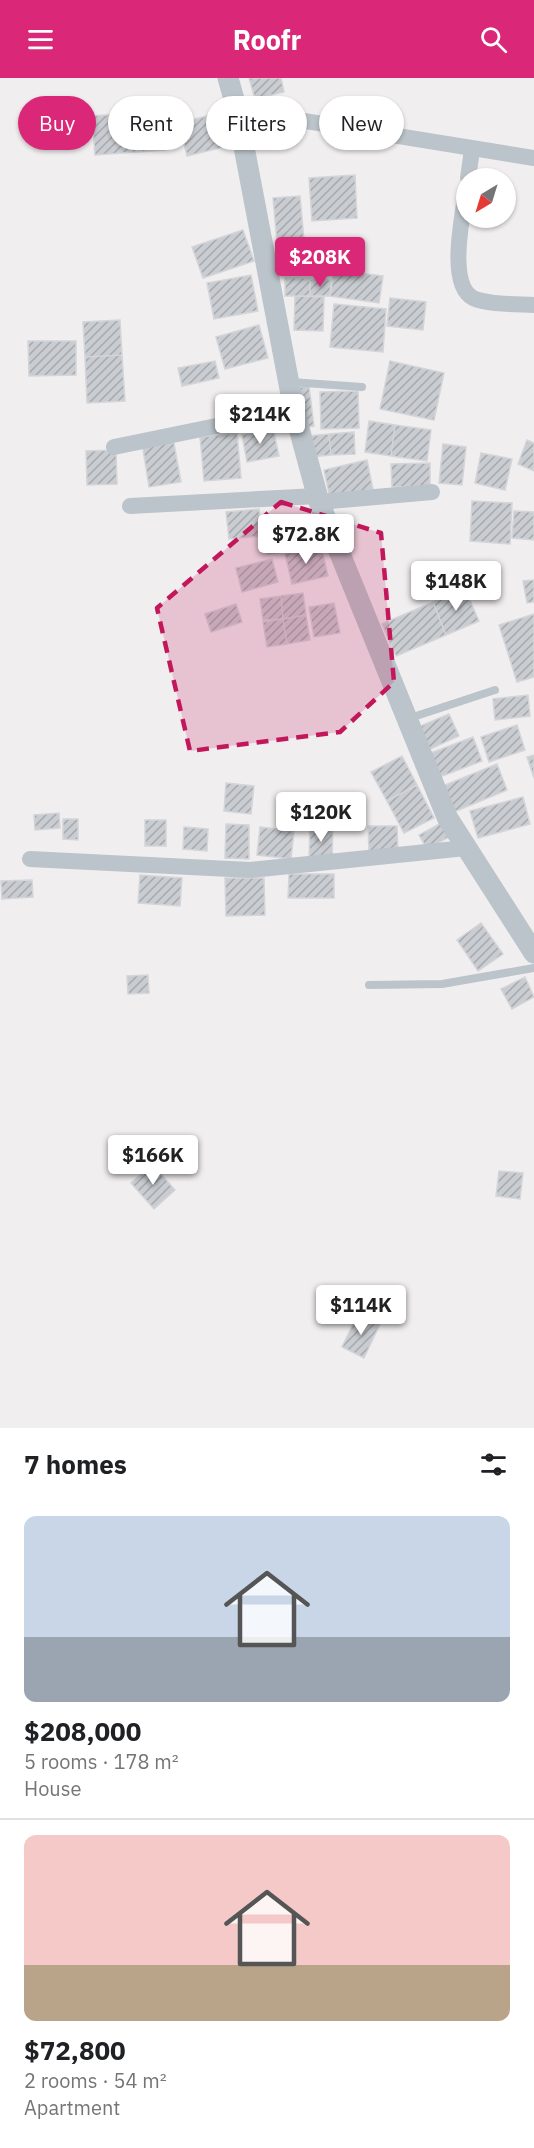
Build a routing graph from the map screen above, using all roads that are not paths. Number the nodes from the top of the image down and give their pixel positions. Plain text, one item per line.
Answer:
1 (228, 78) edge
2 (233, 96) edge
3 (307, 121) edge
4 (245, 150) edge
5 (472, 150) junction
6 (534, 158) edge
7 (469, 168) edge
8 (462, 228) edge
9 (534, 305) edge
10 (288, 381) junction
11 (362, 387) dead end
12 (294, 410) junction
13 (114, 447) dead end
14 (432, 492) dead end
15 (318, 499) junction
16 (130, 506) dead end
17 (495, 690) dead end
18 (407, 719) junction
19 (466, 848) junction
20 (30, 859) dead end
21 (534, 953) edge
22 (534, 968) edge
23 (369, 985) dead end

1 - 2 street
3 - 5 street
4 - 10 street
5 - 6 street
5 - 7 street
8 - 9 street
10 - 11 lane
10 - 12 street
12 - 13 street
12 - 15 street
14 - 15 street
15 - 16 street
15 - 18 street
17 - 18 lane
18 - 19 street
19 - 20 street
19 - 21 street
22 - 23 lane

